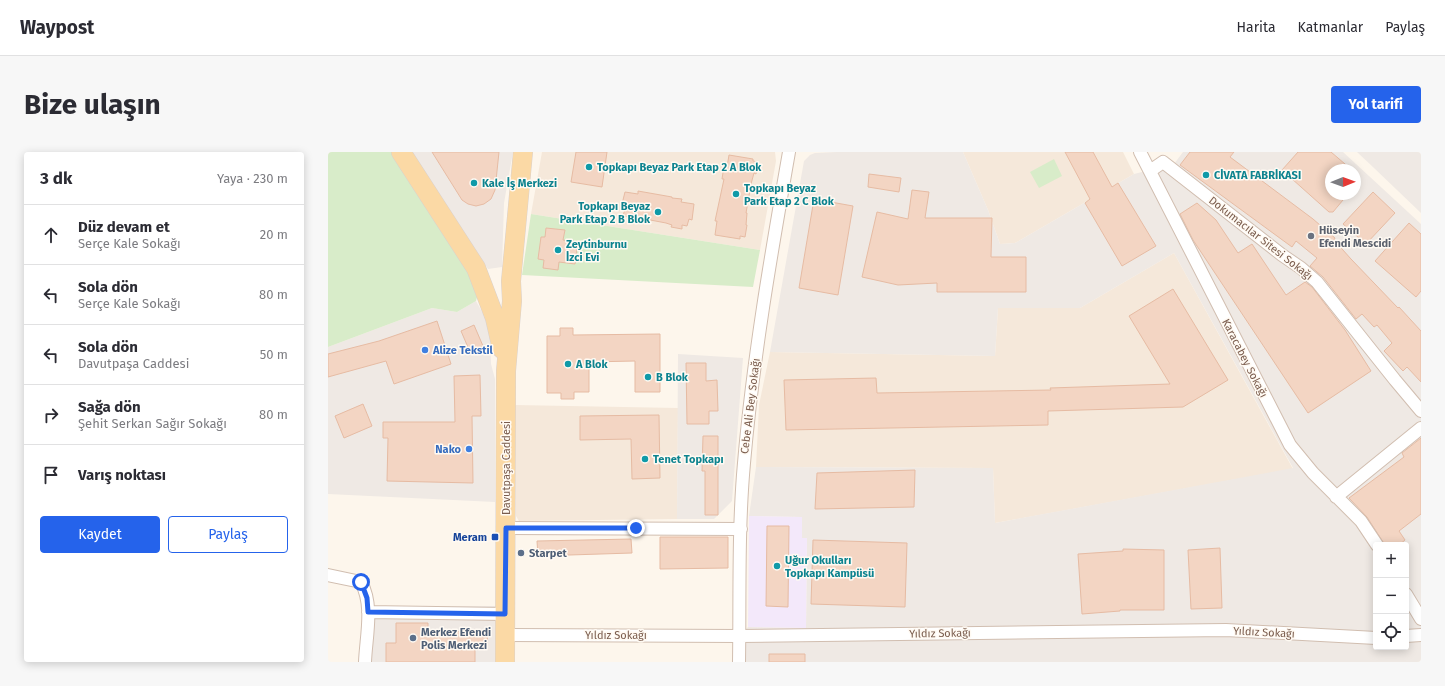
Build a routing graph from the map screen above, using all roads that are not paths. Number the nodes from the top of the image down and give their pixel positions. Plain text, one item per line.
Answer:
1 (401, 152) edge
2 (523, 152) edge
3 (789, 152) edge
4 (1140, 152) edge
5 (1150, 171) junction
6 (476, 268) junction
7 (510, 281) junction
8 (506, 370) junction
9 (1421, 411) edge
10 (1421, 428) edge
11 (1336, 497) junction
12 (506, 528) junction
13 (741, 529) junction
14 (1375, 542) edge
15 (328, 575) edge
16 (1409, 599) edge
17 (368, 612) junction
18 (505, 614) junction
19 (1421, 619) edge
20 (504, 635) junction
21 (1421, 635) edge
22 (740, 636) junction
23 (1409, 636) edge
24 (1373, 638) edge
25 (365, 662) edge
26 (504, 662) edge
27 (739, 662) edge

1 - 6 main road, Davutpaşa Caddesi
2 - 7 main road, Davutpaşa Caddesi
3 - 13 street, Cebe Ali Bey Sokağı
4 - 5 street, Karacabey Sokağı
5 - 9 street, Dokumacılar Sitesi Sokağı
5 - 11 street, Karacabey Sokağı
6 - 7 main road
6 - 8 main road, Davutpaşa Caddesi
7 - 8 main road, Davutpaşa Caddesi
8 - 12 main road, Davutpaşa Caddesi
10 - 11 street
11 - 14 street, Karacabey Sokağı
12 - 13 street
12 - 18 main road, Davutpaşa Caddesi
13 - 22 street, Cebe Ali Bey Sokağı
15 - 17 street
16 - 19 street
17 - 18 street
17 - 25 street
18 - 20 main road, Davutpaşa Caddesi
20 - 22 street, Yıldız Sokağı
20 - 26 main road, Davutpaşa Caddesi
21 - 23 street
22 - 24 street, Yıldız Sokağı
22 - 27 street, Cebe Ali Bey Sokağı

